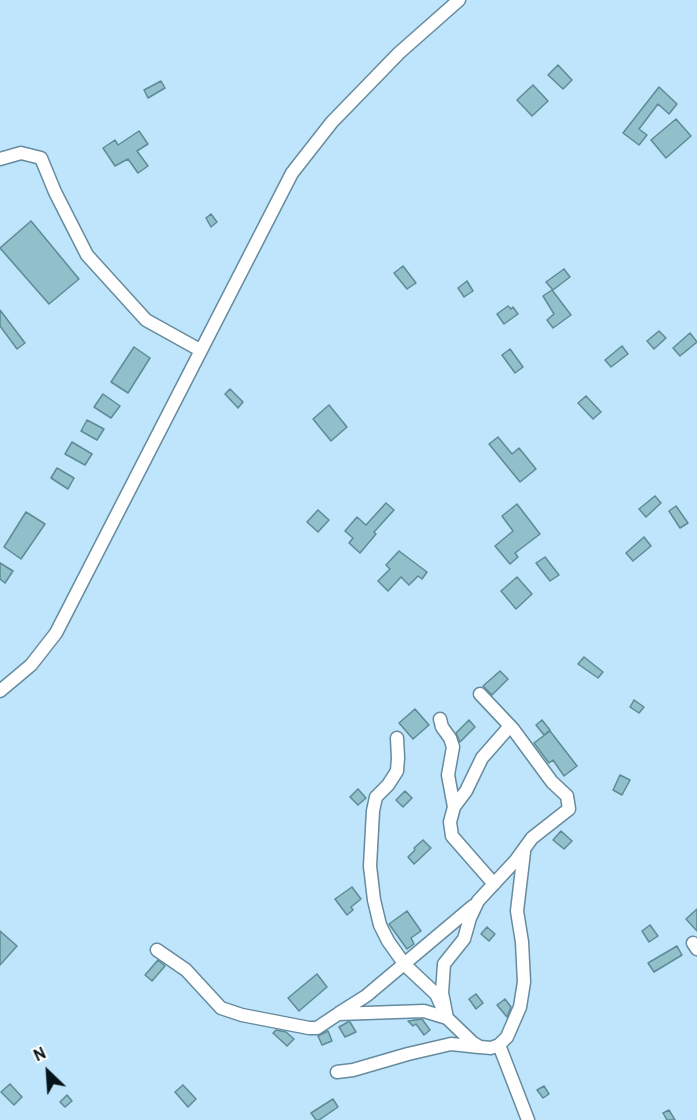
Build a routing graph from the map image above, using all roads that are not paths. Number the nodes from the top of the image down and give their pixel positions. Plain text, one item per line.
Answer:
1 (459, 0) edge
2 (0, 159) edge
3 (200, 350) junction
4 (0, 691) edge
5 (480, 694) dead end
6 (440, 718) dead end
7 (510, 726) junction
8 (397, 738) dead end
9 (454, 807) junction
10 (524, 849) junction
11 (494, 884) junction
12 (478, 901) junction
13 (158, 950) dead end
14 (405, 965) junction
15 (338, 1014) junction
16 (447, 1018) junction
17 (499, 1045) junction
18 (480, 1047) junction
19 (337, 1072) dead end
20 (528, 1120) edge

1 - 3 street
2 - 3 street
3 - 4 street
5 - 7 street
6 - 9 street
7 - 9 street
7 - 10 street
8 - 14 street
9 - 11 street
10 - 11 street
10 - 17 street
11 - 12 street
12 - 14 street
12 - 16 street
13 - 15 street
14 - 15 street
14 - 16 street
15 - 16 street
16 - 18 street
17 - 18 street
17 - 20 street
18 - 19 street

